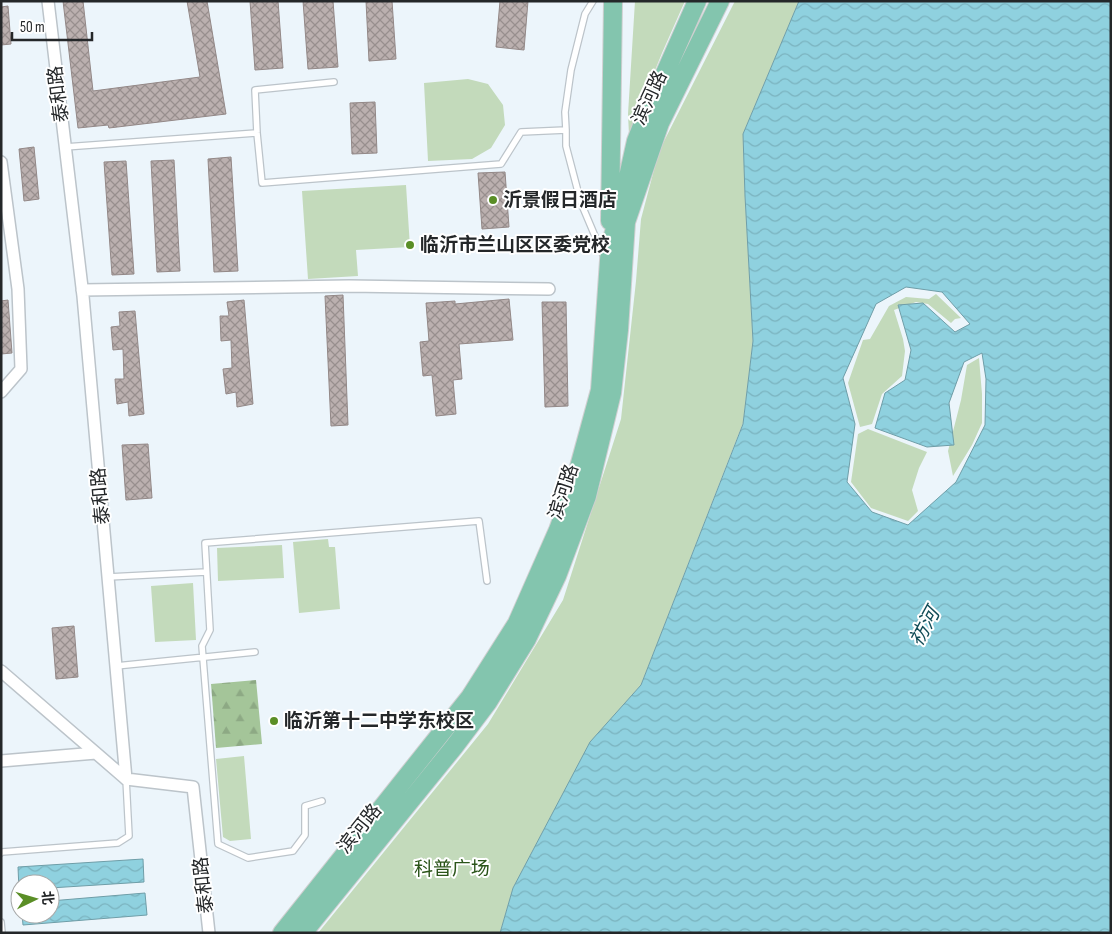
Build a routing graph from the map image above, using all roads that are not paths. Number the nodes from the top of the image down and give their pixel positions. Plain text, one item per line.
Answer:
1 (48, 1) edge
2 (593, 1) edge
3 (613, 1) edge
4 (697, 1) edge
5 (720, 1) edge
6 (334, 82) dead end
7 (566, 130) junction
8 (257, 133) junction
9 (65, 147) junction
10 (1, 162) edge
11 (609, 255) junction
12 (549, 289) dead end
13 (82, 290) junction
14 (1, 392) edge
15 (206, 572) junction
16 (108, 578) junction
17 (487, 581) dead end
18 (255, 652) dead end
19 (203, 657) junction
20 (116, 666) junction
21 (1, 672) edge
22 (96, 753) junction
23 (1, 761) edge
24 (126, 779) junction
25 (322, 801) dead end
26 (1, 853) edge
27 (1, 922) edge
28 (2, 933) edge
29 (209, 933) edge
30 (282, 933) edge
31 (303, 933) edge

1 - 9 street, 泰和路
2 - 7 lane
3 - 11 main road
4 - 11 main road, 滨河路
5 - 31 main road, 滨河路
6 - 8 lane
7 - 8 lane
7 - 11 lane
8 - 9 lane
9 - 13 street, 泰和路
10 - 14 street
11 - 30 main road, 滨河路
12 - 13 street
13 - 16 street, 泰和路
15 - 16 lane
15 - 17 lane
15 - 19 lane
16 - 20 street, 泰和路
18 - 19 lane
19 - 20 lane
19 - 25 lane
20 - 24 street, 泰和路
21 - 22 street
22 - 23 street
22 - 24 street
24 - 26 lane
24 - 29 street, 泰和路
27 - 28 lane

